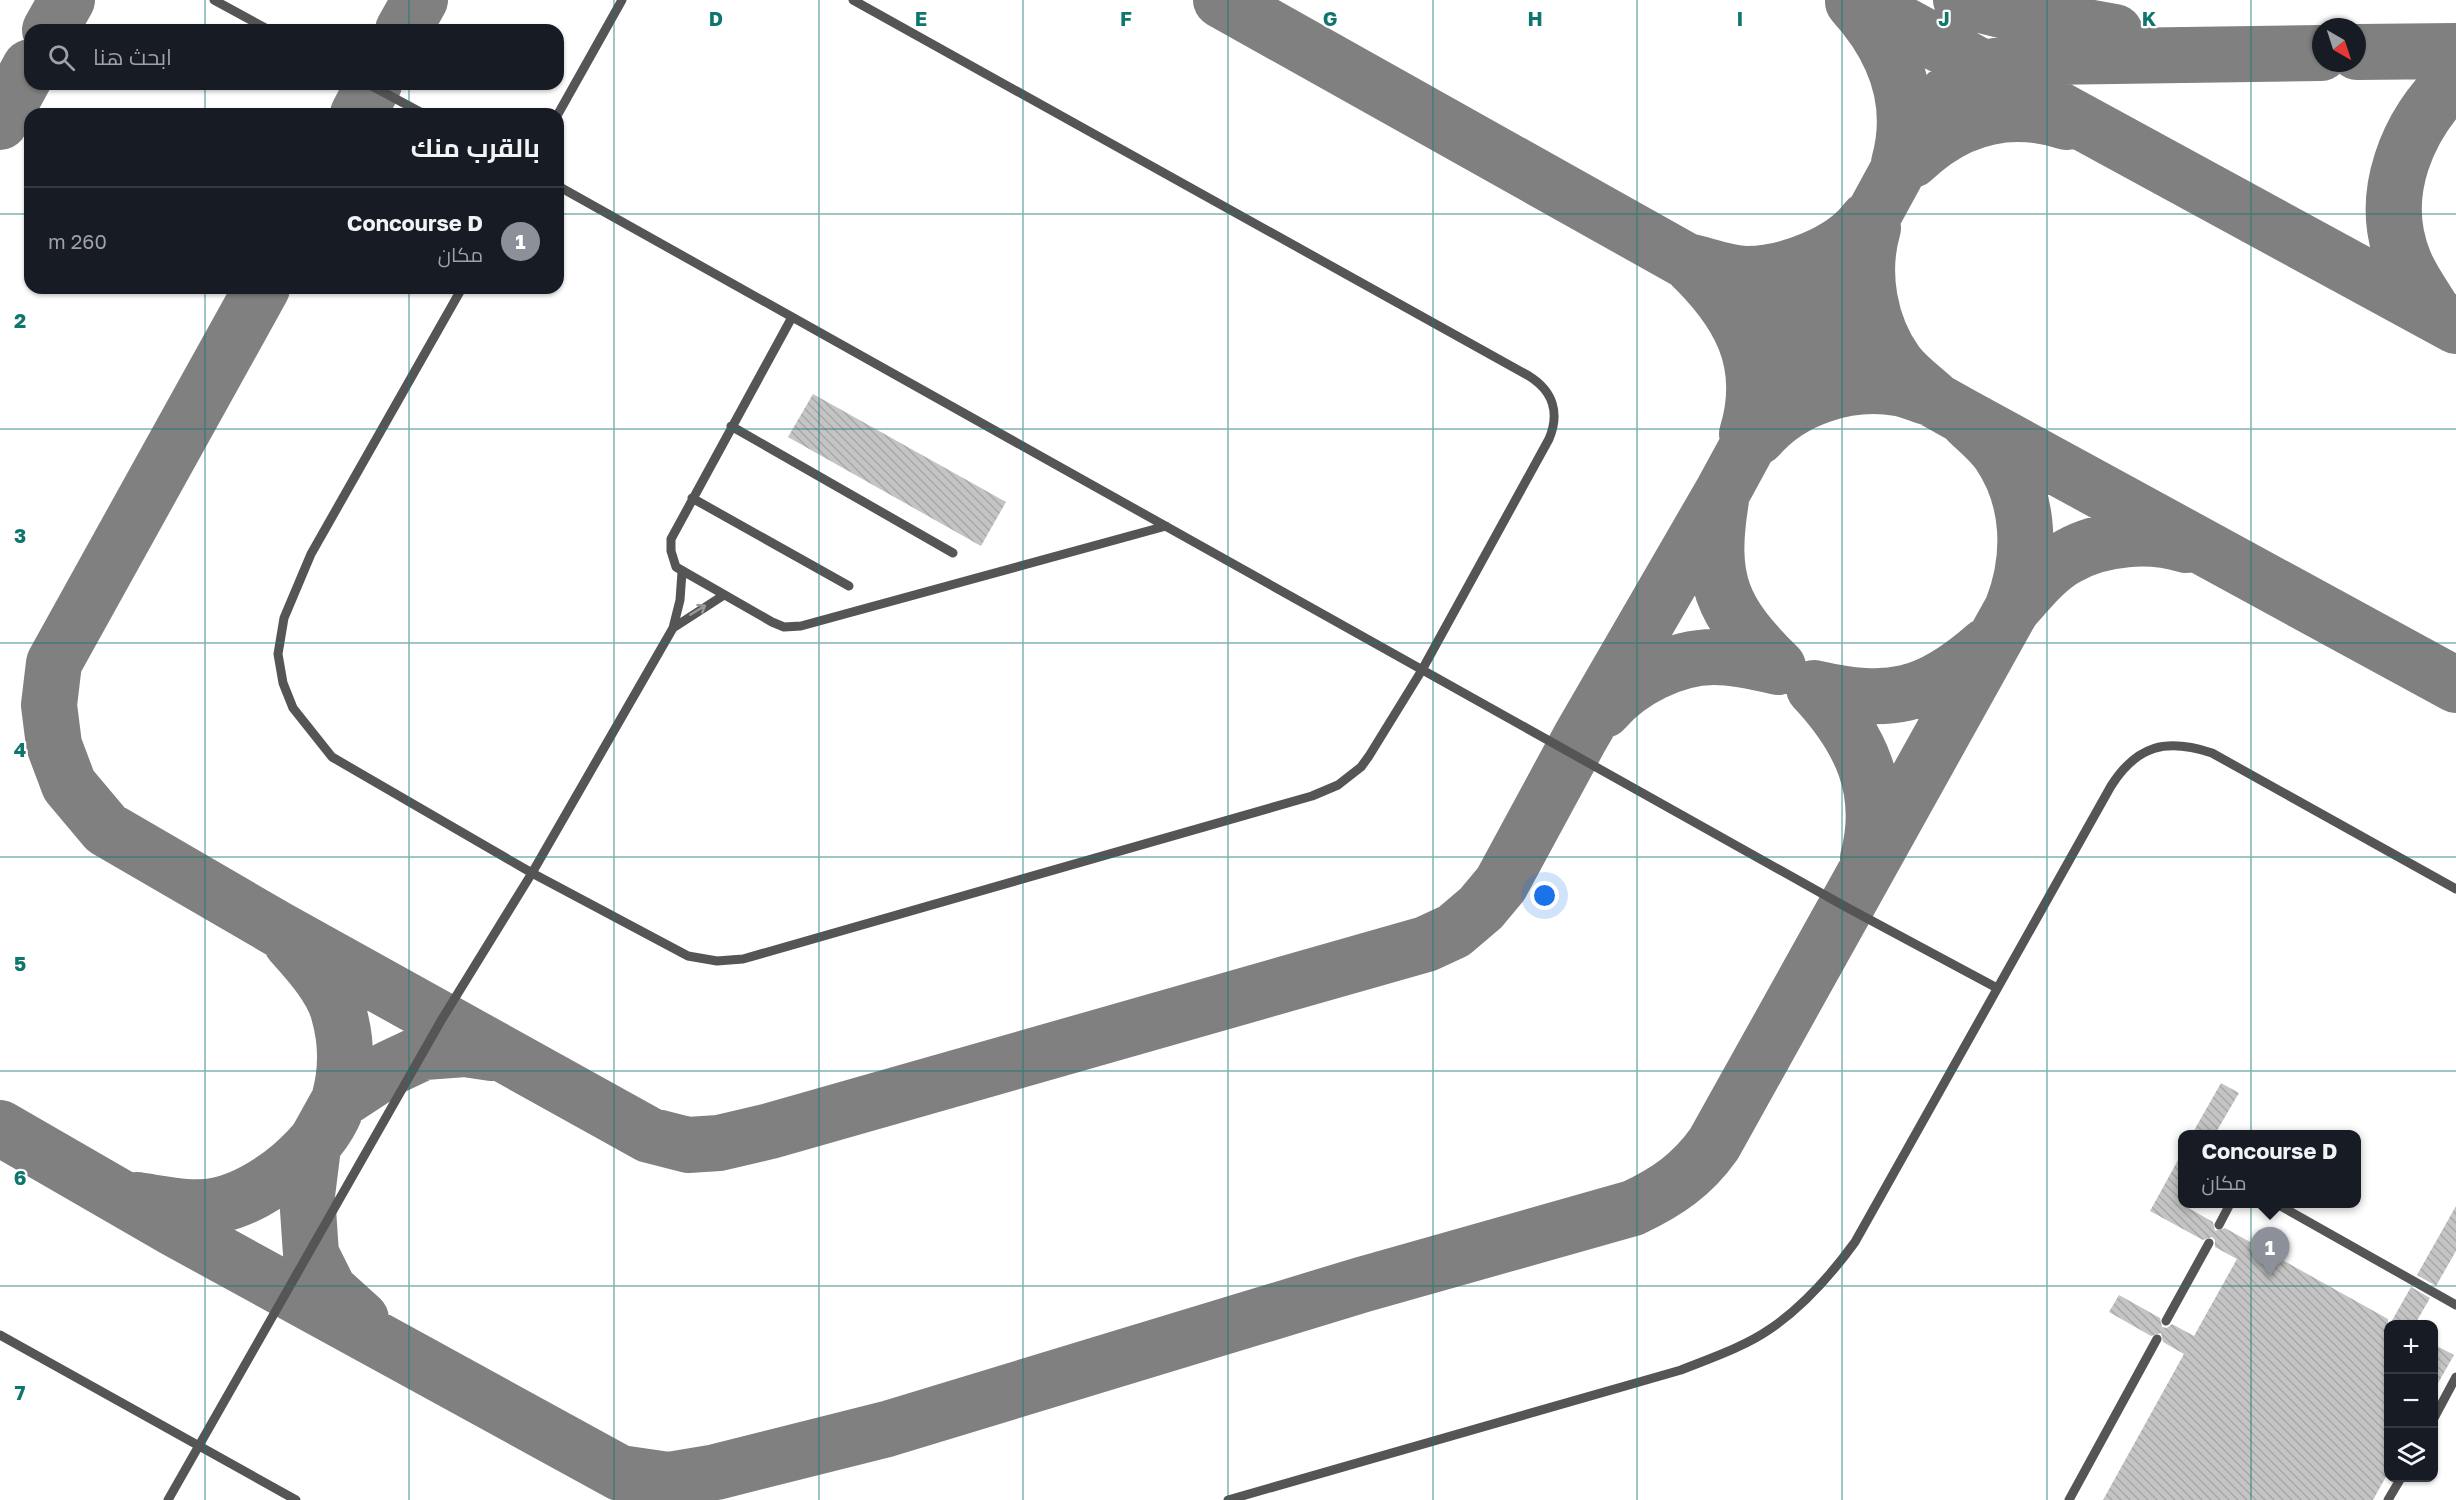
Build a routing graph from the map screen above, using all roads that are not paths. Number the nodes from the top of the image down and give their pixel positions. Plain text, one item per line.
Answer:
1 (214, 0) edge
2 (622, 0) edge
3 (854, 0) edge
4 (258, 24) edge
5 (379, 90) edge
6 (413, 108) edge
7 (561, 108) edge
8 (564, 189) edge
9 (459, 294) edge
10 (791, 319) junction
11 (731, 426) junction
12 (692, 498) junction
13 (1166, 526) junction
14 (953, 553) dead end
15 (682, 572) junction
16 (849, 586) dead end
17 (724, 595) junction
18 (673, 628) junction
19 (1422, 670) junction
20 (532, 873) junction
21 (2456, 889) edge
22 (1997, 988) junction
23 (2228, 1208) edge
24 (2286, 1208) edge
25 (2219, 1225) dead end
26 (2209, 1243) dead end
27 (2456, 1305) edge
28 (2166, 1321) dead end
29 (0, 1335) edge
30 (2157, 1339) dead end
31 (2456, 1377) edge
32 (2438, 1409) edge
33 (199, 1446) junction
34 (2399, 1482) edge
35 (168, 1500) edge
36 (296, 1500) edge
37 (1228, 1500) edge
38 (2069, 1500) edge
39 (2388, 1500) edge

1 - 4 lane
2 - 7 lane
3 - 19 lane
5 - 6 lane
8 - 10 lane
9 - 20 lane
10 - 11 lane
10 - 13 lane
11 - 12 lane
11 - 14 lane
12 - 15 lane
12 - 16 lane
13 - 17 lane
13 - 19 lane
15 - 17 lane
15 - 18 lane
18 -> 17 lane
18 - 20 lane
19 - 20 lane
19 - 22 lane
20 - 33 lane
21 - 22 lane
22 - 37 lane
23 - 25 lane
24 - 27 lane
26 - 28 lane
29 - 33 lane
30 - 38 lane
31 - 32 lane
33 - 35 lane
33 - 36 lane
34 - 39 lane

